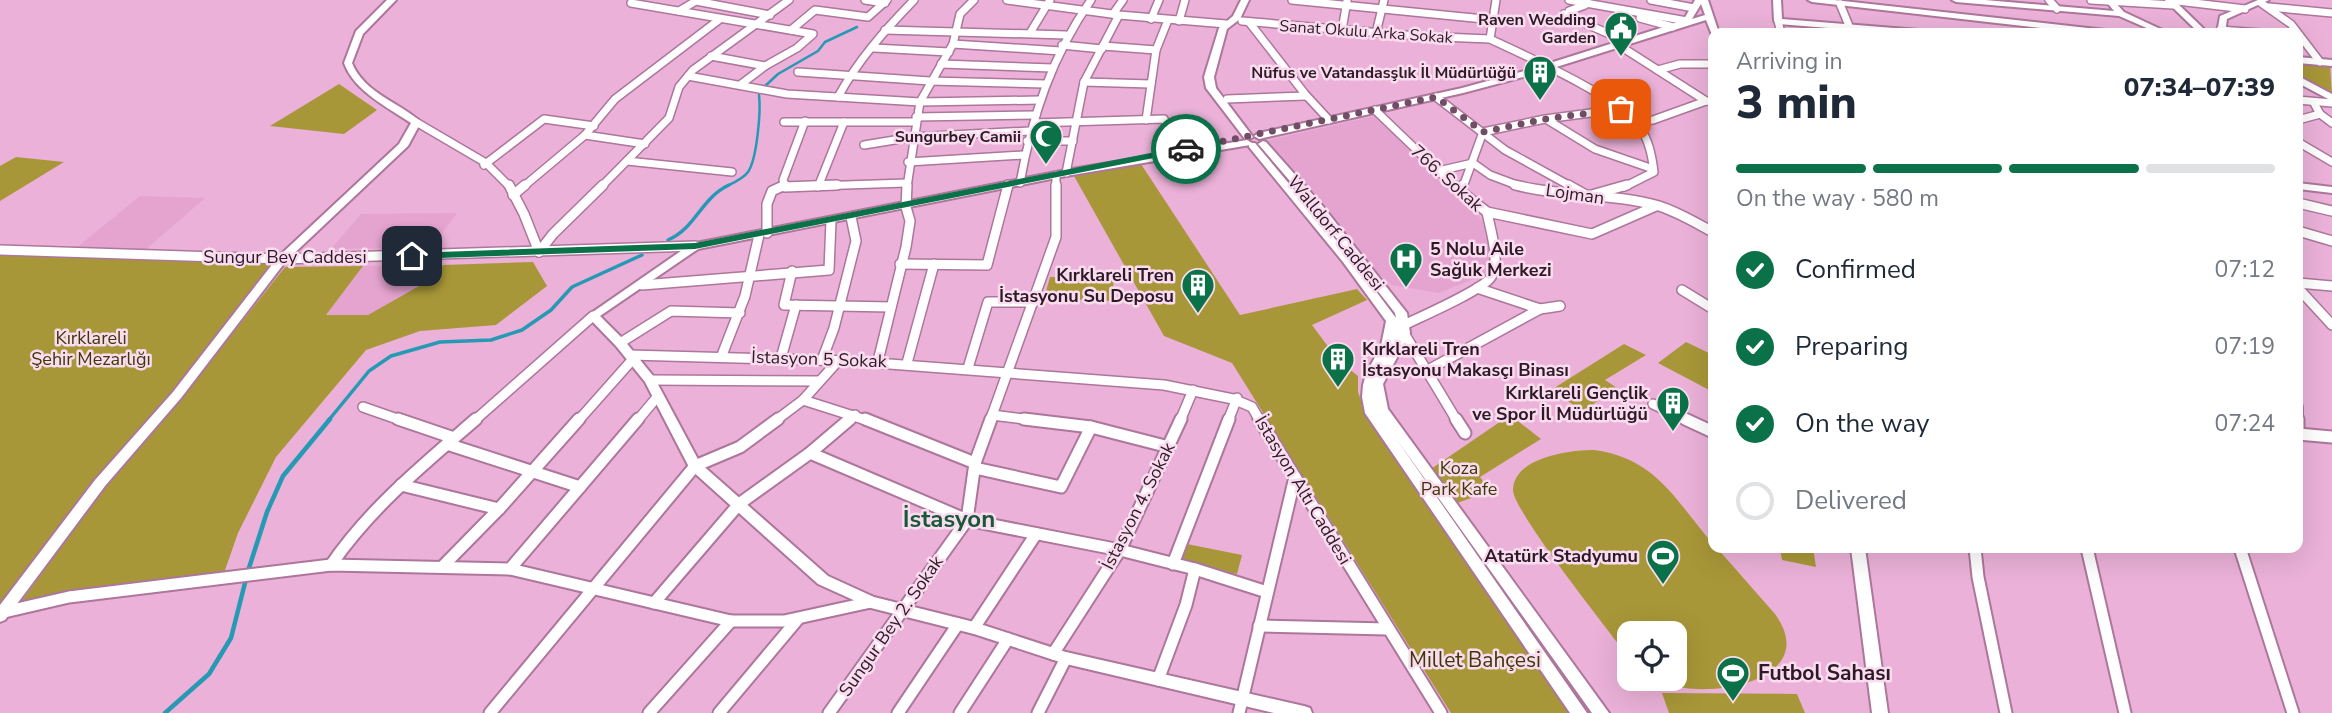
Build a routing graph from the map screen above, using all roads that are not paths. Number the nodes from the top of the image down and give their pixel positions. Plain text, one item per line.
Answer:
1 (635, 0) edge
2 (789, 0) edge
3 (865, 0) edge
4 (914, 0) edge
5 (974, 0) edge
6 (1007, 0) edge
7 (1091, 0) edge
8 (1123, 0) edge
9 (1159, 0) edge
10 (1185, 0) edge
11 (1245, 0) edge
12 (1252, 0) edge
13 (1292, 0) edge
14 (1302, 0) edge
15 (1496, 0) edge
16 (1570, 0) edge
17 (1651, 0) edge
18 (1777, 0) edge
19 (1816, 0) edge
20 (1956, 0) edge
21 (2049, 0) edge
22 (2091, 0) edge
23 (2109, 0) edge
24 (393, 1) edge
25 (886, 1) edge
26 (714, 2) edge
27 (1346, 2) edge
28 (2003, 2) edge
29 (2208, 2) edge
30 (1048, 3) edge
31 (1699, 3) edge
32 (2171, 3) edge
33 (2262, 3) edge
34 (1383, 4) edge
35 (1840, 4) junction
36 (1886, 5) edge
37 (2057, 9) junction
38 (2245, 9) junction
39 (1083, 10) junction
40 (679, 11) junction
41 (1708, 13) junction
42 (2332, 13) edge
43 (2121, 14) junction
44 (771, 15) junction
45 (1116, 15) junction
46 (2186, 18) joint
47 (2223, 18) junction
48 (720, 19) junction
49 (1151, 19) junction
50 (1168, 20) junction
51 (1494, 20) junction
52 (1778, 20) junction
53 (1179, 21) junction
54 (1692, 21) junction
55 (1245, 22) junction
56 (1226, 24) junction
57 (757, 25) junction
58 (1674, 27) junction
59 (1709, 28) edge
60 (1713, 28) edge
61 (1780, 28) edge
62 (1842, 28) edge
63 (1850, 28) edge
64 (2067, 28) edge
65 (2153, 28) edge
66 (2198, 28) edge
67 (2221, 28) edge
68 (2294, 28) edge
69 (791, 30) junction
70 (886, 30) junction
71 (1342, 30) junction
72 (926, 31) junction
73 (954, 32) junction
74 (1030, 33) junction
75 (1376, 33) junction
76 (1066, 35) junction
77 (1490, 40) junction
78 (2303, 42) edge
79 (1621, 45) junction
80 (874, 48) junction
81 (951, 48) junction
82 (1061, 48) junction
83 (1102, 48) junction
84 (915, 50) junction
85 (1156, 50) junction
86 (711, 56) junction
87 (2303, 60) edge
88 (2320, 62) junction
89 (2332, 62) edge
90 (941, 64) junction
91 (1708, 64) edge
92 (765, 66) junction
93 (1052, 68) junction
94 (1554, 69) junction
95 (1658, 70) junction
96 (798, 72) dead end
97 (850, 75) junction
98 (688, 76) junction
99 (930, 81) junction
100 (1084, 82) junction
101 (1045, 84) junction
102 (1150, 84) junction
103 (740, 85) junction
104 (2303, 85) edge
105 (1306, 96) junction
106 (838, 97) junction
107 (1439, 98) junction
108 (1227, 99) junction
109 (1041, 100) junction
110 (1708, 101) edge
111 (2303, 101) edge
112 (2332, 101) edge
113 (920, 102) junction
114 (1708, 103) edge
115 (2314, 103) junction
116 (1621, 109) junction
117 (1377, 113) junction
118 (2320, 114) junction
119 (1545, 119) junction
120 (2303, 119) edge
121 (916, 120) junction
122 (1146, 120) junction
123 (1329, 120) junction
124 (805, 121) junction
125 (416, 122) junction
126 (784, 122) dead end
127 (844, 122) junction
128 (1636, 122) junction
129 (1033, 123) junction
130 (2332, 123) edge
131 (1076, 124) junction
132 (594, 126) junction
133 (1483, 132) junction
134 (585, 135) junction
135 (913, 137) junction
136 (1255, 140) junction
137 (1027, 141) junction
138 (1073, 141) junction
139 (645, 144) junction
140 (864, 145) dead end
141 (2303, 145) edge
142 (1176, 151) junction
143 (1023, 155) junction
144 (627, 161) junction
145 (908, 162) junction
146 (2332, 162) edge
147 (1473, 163) junction
148 (484, 164) junction
149 (1653, 169) junction
150 (732, 172) dead end
151 (1438, 172) junction
152 (1061, 174) junction
153 (906, 183) junction
154 (1014, 184) junction
155 (785, 187) junction
156 (818, 187) junction
157 (2303, 187) edge
158 (2332, 190) edge
159 (1461, 192) junction
160 (513, 195) junction
161 (1588, 196) junction
162 (2303, 204) edge
163 (1657, 205) junction
164 (906, 206) junction
165 (2332, 211) edge
166 (1487, 212) junction
167 (851, 218) junction
168 (831, 221) junction
169 (1708, 230) edge
170 (2303, 233) edge
171 (763, 234) junction
172 (2332, 241) edge
173 (695, 246) junction
174 (0, 250) edge
175 (539, 253) junction
176 (282, 259) junction
177 (900, 264) junction
178 (934, 264) junction
179 (792, 271) junction
180 (752, 275) junction
181 (642, 285) junction
182 (2303, 286) edge
183 (2332, 286) edge
184 (1478, 288) junction
185 (1682, 290) dead end
186 (2303, 296) edge
187 (1034, 302) junction
188 (796, 305) junction
189 (840, 305) junction
190 (1560, 306) dead end
191 (1708, 306) edge
192 (891, 307) junction
193 (1540, 309) junction
194 (740, 313) junction
195 (593, 316) junction
196 (2332, 325) edge
197 (1400, 326) junction
198 (620, 343) junction
199 (722, 355) junction
200 (632, 357) junction
201 (781, 358) junction
202 (822, 360) junction
203 (838, 361) junction
204 (878, 361) junction
205 (907, 363) junction
206 (968, 368) junction
207 (1428, 370) junction
208 (1007, 371) junction
209 (650, 380) junction
210 (819, 381) junction
211 (1192, 390) junction
212 (658, 396) junction
213 (1237, 398) junction
214 (803, 400) junction
215 (1653, 404) dead end
216 (363, 407) dead end
217 (855, 415) junction
218 (992, 415) junction
219 (1091, 428) junction
220 (1708, 430) edge
221 (1465, 433) dead end
222 (2303, 434) edge
223 (2332, 437) edge
224 (450, 441) junction
225 (1169, 447) junction
226 (810, 453) junction
227 (975, 465) junction
228 (695, 466) junction
229 (533, 471) junction
230 (1412, 471) joint
231 (1295, 477) junction
232 (401, 485) junction
233 (580, 487) junction
234 (739, 504) junction
235 (499, 509) junction
236 (967, 520) junction
237 (1036, 534) junction
238 (1120, 550) junction
239 (1859, 553) edge
240 (1976, 553) edge
241 (2088, 553) edge
242 (2242, 553) edge
243 (1173, 564) junction
244 (331, 565) junction
245 (443, 566) junction
246 (510, 569) junction
247 (1195, 569) junction
248 (593, 587) junction
249 (1268, 592) junction
250 (871, 602) junction
251 (654, 603) junction
252 (902, 611) junction
253 (2, 613) edge
254 (798, 620) junction
255 (731, 621) junction
256 (958, 624) junction
257 (1259, 626) junction
258 (974, 628) junction
259 (1387, 629) junction
260 (1008, 639) junction
261 (1059, 656) junction
262 (1158, 680) junction
263 (1240, 706) edge
264 (490, 713) edge
265 (649, 713) edge
266 (719, 713) edge
267 (829, 713) edge
268 (898, 713) edge
269 (960, 713) edge
270 (1038, 713) edge
271 (1304, 713) edge
272 (1441, 713) edge
273 (1579, 713) edge
274 (1601, 713) edge
275 (1880, 713) edge
276 (2006, 713) edge
277 (2125, 713) edge
278 (2293, 713) edge

1 - 40 street
2 - 44 street
3 - 25 street
4 - 70 street
5 - 73 street
6 - 30 street
7 - 39 street
8 - 45 street, Sungur Bey 2. Sokak
9 - 49 street
10 - 53 street
11 - 56 street, Walldorf Caddesi
12 - 55 street, Walldorf Caddesi
13 - 14 street
14 - 27 street
15 - 51 street
16 - 54 street
17 - 31 street
18 - 52 street
19 - 35 street
20 - 28 street
21 - 37 street
22 - 23 street
23 - 32 street
23 - 43 street
24 - 125 street
25 - 69 street
26 - 40 street
26 - 44 street
27 - 34 street
27 - 71 street
28 - 37 street
29 - 32 street
29 - 38 street
29 - 47 street
30 - 39 street
30 - 74 street
31 - 41 street
31 - 54 street
32 - 46 street
33 - 38 street
33 - 42 street
33 - 68 street
34 - 51 street
34 - 75 street
35 - 36 main road
35 - 63 street
36 - 64 main road
37 - 43 street
38 - 47 street
39 - 45 street
39 - 76 street
40 - 48 street
41 - 54 street, Sungur Bey Caddesi
41 - 60 street
43 - 65 street
44 - 57 street
45 - 49 street
45 - 83 street, Sungur Bey 2. Sokak
46 - 66 main road
47 - 67 street
48 - 57 street
48 - 132 street
49 - 50 street
50 - 53 street
50 - 85 street
51 - 77 street
52 - 61 street
52 - 62 street
53 - 56 street
54 - 58 street, Sungur Bey Caddesi
54 - 59 street
54 - 79 street, Sungur Bey Caddesi
55 - 71 street, Sanat Okulu Arka Sokak
55 - 105 street
55 - 108 street, Walldorf Caddesi
56 - 136 street, Walldorf Caddesi
57 - 69 street
57 - 86 street
58 - 79 street, Sungur Bey Caddesi
58 - 79 street
69 - 92 street
70 - 72 street
70 - 80 street
71 - 75 street, Sanat Okulu Arka Sokak
72 - 73 street
72 - 84 street
73 - 74 street
73 - 81 street
74 - 76 street
75 - 77 street, Sanat Okulu Arka Sokak
76 - 82 street
77 - 94 street
78 - 88 street
79 - 94 street, Sungur Bey Caddesi
79 - 95 street
80 - 84 street
80 - 97 street
81 - 82 street
81 - 84 street
81 - 90 street
82 - 83 street
82 - 93 street
83 - 85 street
83 - 100 street, Sungur Bey 2. Sokak
85 - 102 street
86 - 92 street
86 - 98 street
87 - 88 street
88 - 89 street
90 - 93 street
90 - 99 street
91 - 95 street
92 - 103 street
93 - 101 street
94 - 107 street, Sungur Bey Caddesi
94 - 116 street
95 - 110 street
96 - 97 street
97 - 99 street
97 - 106 street
98 - 103 street
98 - 139 street
99 - 101 street
99 - 113 street
100 - 102 street
100 - 131 street, Sungur Bey 2. Sokak
101 - 109 street
102 - 122 street
103 - 106 street
104 - 112 street
105 - 108 street
105 - 123 street
106 - 113 street
107 - 117 street, Sungur Bey Caddesi
107 - 133 street
108 - 136 street, Walldorf Caddesi
109 - 113 street
109 - 129 street
111 - 115 street
112 - 115 street
113 - 121 street
114 - 128 street
115 - 118 street
116 - 119 street
116 - 128 street
117 - 123 street, Sungur Bey Caddesi
117 - 136 street, Sungur Bey Caddesi
117 - 151 street, 766. Sokak
118 - 120 street
118 - 130 street
119 - 133 street
119 - 149 street
121 - 127 street
121 - 129 street
121 - 135 street
122 - 131 street
122 - 142 street
123 - 136 street, Sungur Bey Caddesi
124 - 126 street
124 - 127 street
124 - 155 street
125 - 148 street
125 - 176 street
127 - 156 street
128 - 149 street
129 - 131 street
129 - 135 street
129 - 137 street
131 - 138 street, Sungur Bey 2. Sokak
132 - 134 street
132 - 148 street
133 - 147 street
133 - 161 street
134 - 139 street
134 - 160 street
135 - 140 street
135 - 145 street
136 - 142 street, Sungur Bey Caddesi
136 - 152 main road, Sungur Bey Caddesi
136 - 197 street, Walldorf Caddesi
137 - 138 street
137 - 143 street
138 - 152 street, Sungur Bey 2. Sokak
139 - 144 street
141 - 146 street
142 - 152 street, Sungur Bey Caddesi
143 - 145 street
143 - 154 street
144 - 150 street
144 - 175 street
145 - 153 street
147 - 151 street
147 - 159 street
147 - 161 street, Lojman
148 - 160 street
149 - 161 street
151 - 159 street, 766. Sokak
152 - 154 street, Sungur Bey Caddesi
152 - 187 street, Sungur Bey 2. Sokak
153 - 156 street
153 - 164 street
154 - 164 street, Sungur Bey Caddesi
154 - 178 street
155 - 156 street
155 - 171 street
157 - 158 street
159 - 166 street, 766. Sokak
160 - 175 street
161 - 163 street, Lojman
162 - 165 street
163 - 166 street
163 - 169 street, Lojman
164 - 167 street, Sungur Bey Caddesi
164 - 177 street
166 - 184 street, 766. Sokak
167 - 168 street, Sungur Bey Caddesi
167 - 189 street
168 - 171 street, Sungur Bey Caddesi
168 - 179 street
170 - 172 street
171 - 173 street, Sungur Bey Caddesi
171 - 180 street
173 - 175 street, Sungur Bey Caddesi
173 - 181 street
174 - 176 street, Sungur Bey Caddesi
175 - 176 street, Sungur Bey Caddesi
176 - 253 street
177 - 178 street
177 - 192 street
178 - 205 street
179 - 180 street
179 - 188 street
180 - 181 street
180 - 194 street
181 - 195 street
182 - 183 street
184 - 193 street
184 - 197 street
185 - 191 street
186 - 196 street
187 - 206 street
187 - 208 street, Sungur Bey 2. Sokak
188 - 189 street
188 - 201 street
189 - 192 street
189 - 202 street
190 - 193 street
192 - 204 street
193 - 207 street
194 - 198 street
194 - 199 street
195 - 198 street
195 - 224 street
197 - 207 street
197 - 230 street
197 - 274 street
198 - 200 street
199 - 200 street, İstasyon 5 Sokak
199 - 201 street, İstasyon 5 Sokak
200 - 209 street
200 - 229 street
201 - 202 street, İstasyon 5 Sokak
202 - 203 street, İstasyon 5 Sokak
203 - 204 street, İstasyon 5 Sokak
203 - 210 street
204 - 205 street, İstasyon 5 Sokak
205 - 206 street, İstasyon 5 Sokak
206 - 208 street, İstasyon 5 Sokak
207 - 221 street
208 - 211 street
208 - 218 street, Sungur Bey 2. Sokak
209 - 210 street
209 - 212 street
210 - 214 street
211 - 213 street
211 - 225 street, İstasyon 4. Sokak
212 - 228 street
212 - 233 street
213 - 231 street, İstasyon Altı Caddesi
213 - 243 street
214 - 217 street
214 - 228 street
215 - 220 street
216 - 224 street
217 - 226 street
217 - 227 street
218 - 219 street
218 - 227 street, Sungur Bey 2. Sokak
219 - 225 street
219 - 227 street
222 - 223 street
224 - 229 street
224 - 232 street
225 - 238 street, İstasyon 4. Sokak
226 - 234 street
226 - 236 street
227 - 236 street, Sungur Bey 2. Sokak
228 - 234 street
228 - 248 street
229 - 233 street
229 - 235 street
230 - 273 main road
231 - 249 street
231 - 259 street, İstasyon Altı Caddesi
232 - 235 street
232 - 244 street
233 - 246 street
234 - 250 street
234 - 251 street
235 - 245 street
236 - 237 street
236 - 252 street, Sungur Bey 2. Sokak
237 - 238 street
237 - 258 street
238 - 243 street
238 - 261 street, İstasyon 4. Sokak
239 - 275 street
240 - 276 street
241 - 277 street
242 - 278 street
243 - 247 street
244 - 245 street
244 - 253 street
245 - 246 street
246 - 248 street
247 - 249 street
247 - 262 street
248 - 251 street
248 - 264 street
249 - 257 street
250 - 252 street
250 - 254 street
251 - 255 street
252 - 256 street
252 - 267 street, Sungur Bey 2. Sokak
254 - 255 street
254 - 266 street
255 - 265 street
256 - 258 street
256 - 268 street
257 - 259 street
257 - 263 street
258 - 260 street
259 - 272 street, İstasyon Altı Caddesi
260 - 261 street
260 - 269 street
261 - 262 street
261 - 270 street, İstasyon 4. Sokak
262 - 263 street
263 - 271 street

